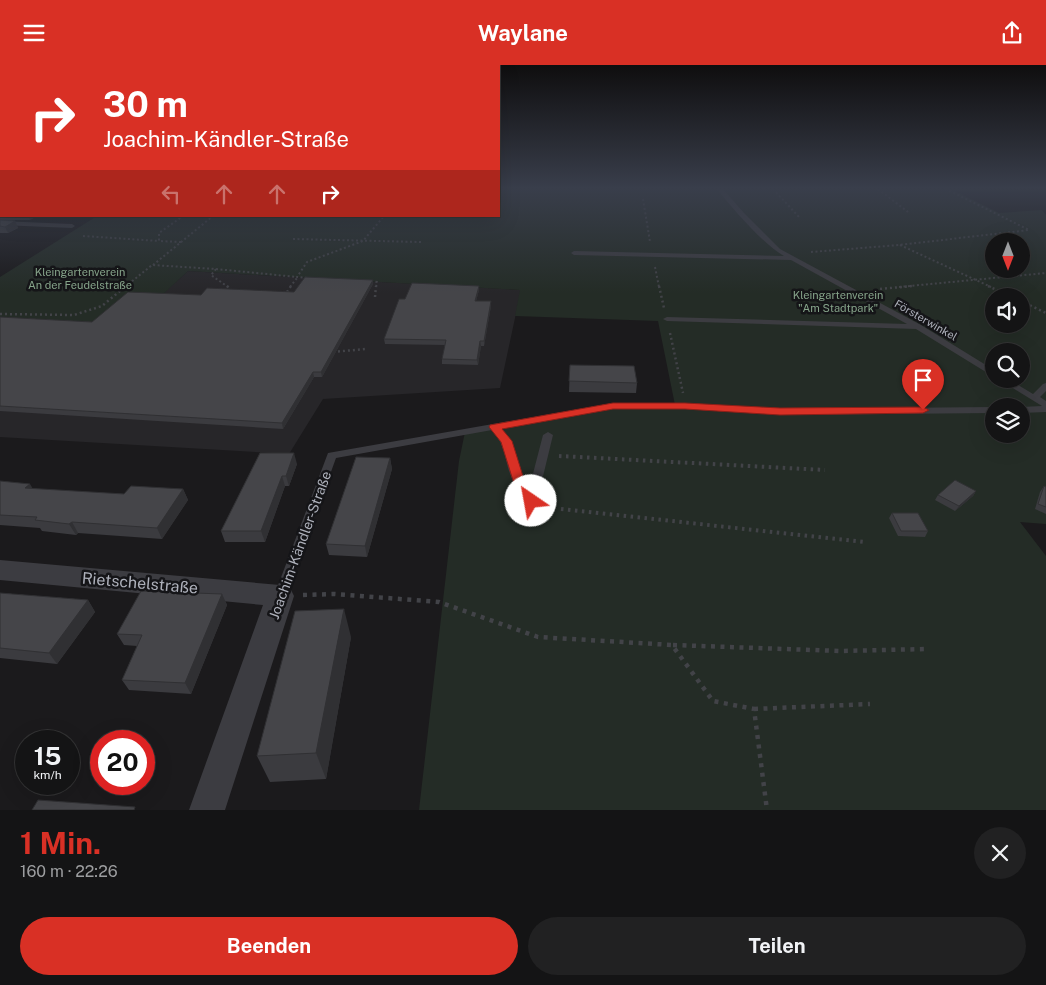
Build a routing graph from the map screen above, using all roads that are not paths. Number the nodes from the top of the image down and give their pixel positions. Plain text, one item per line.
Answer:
1 (18, 224) edge
2 (752, 224) edge
3 (72, 226) dead end
4 (574, 253) dead end
5 (793, 258) junction
6 (667, 319) road end
7 (918, 327) junction
8 (985, 368) edge
9 (1046, 386) edge
10 (1017, 388) edge
11 (1034, 398) junction
12 (1046, 405) edge
13 (1030, 409) edge
14 (1046, 409) edge
15 (985, 410) edge
16 (494, 427) junction
17 (548, 435) dead end
18 (531, 501) junction
19 (546, 507) road end
20 (0, 569) edge
21 (280, 596) junction
22 (207, 810) edge

1 - 3 lane
2 - 5 lane, Försterwinkel
4 - 5 lane, Försterwinkel
5 - 7 lane, Försterwinkel
6 - 7 lane
7 - 8 lane, Försterwinkel
9 - 11 lane
10 - 11 lane
11 - 12 lane
13 - 14 lane
15 - 16 lane, Joachim-Kändler-Straße
16 - 18 lane
16 - 21 lane, Joachim-Kändler-Straße
17 - 18 lane
18 - 19 lane
20 - 21 street, Rietschelstraße
21 - 22 street, Joachim-Kändler-Straße

